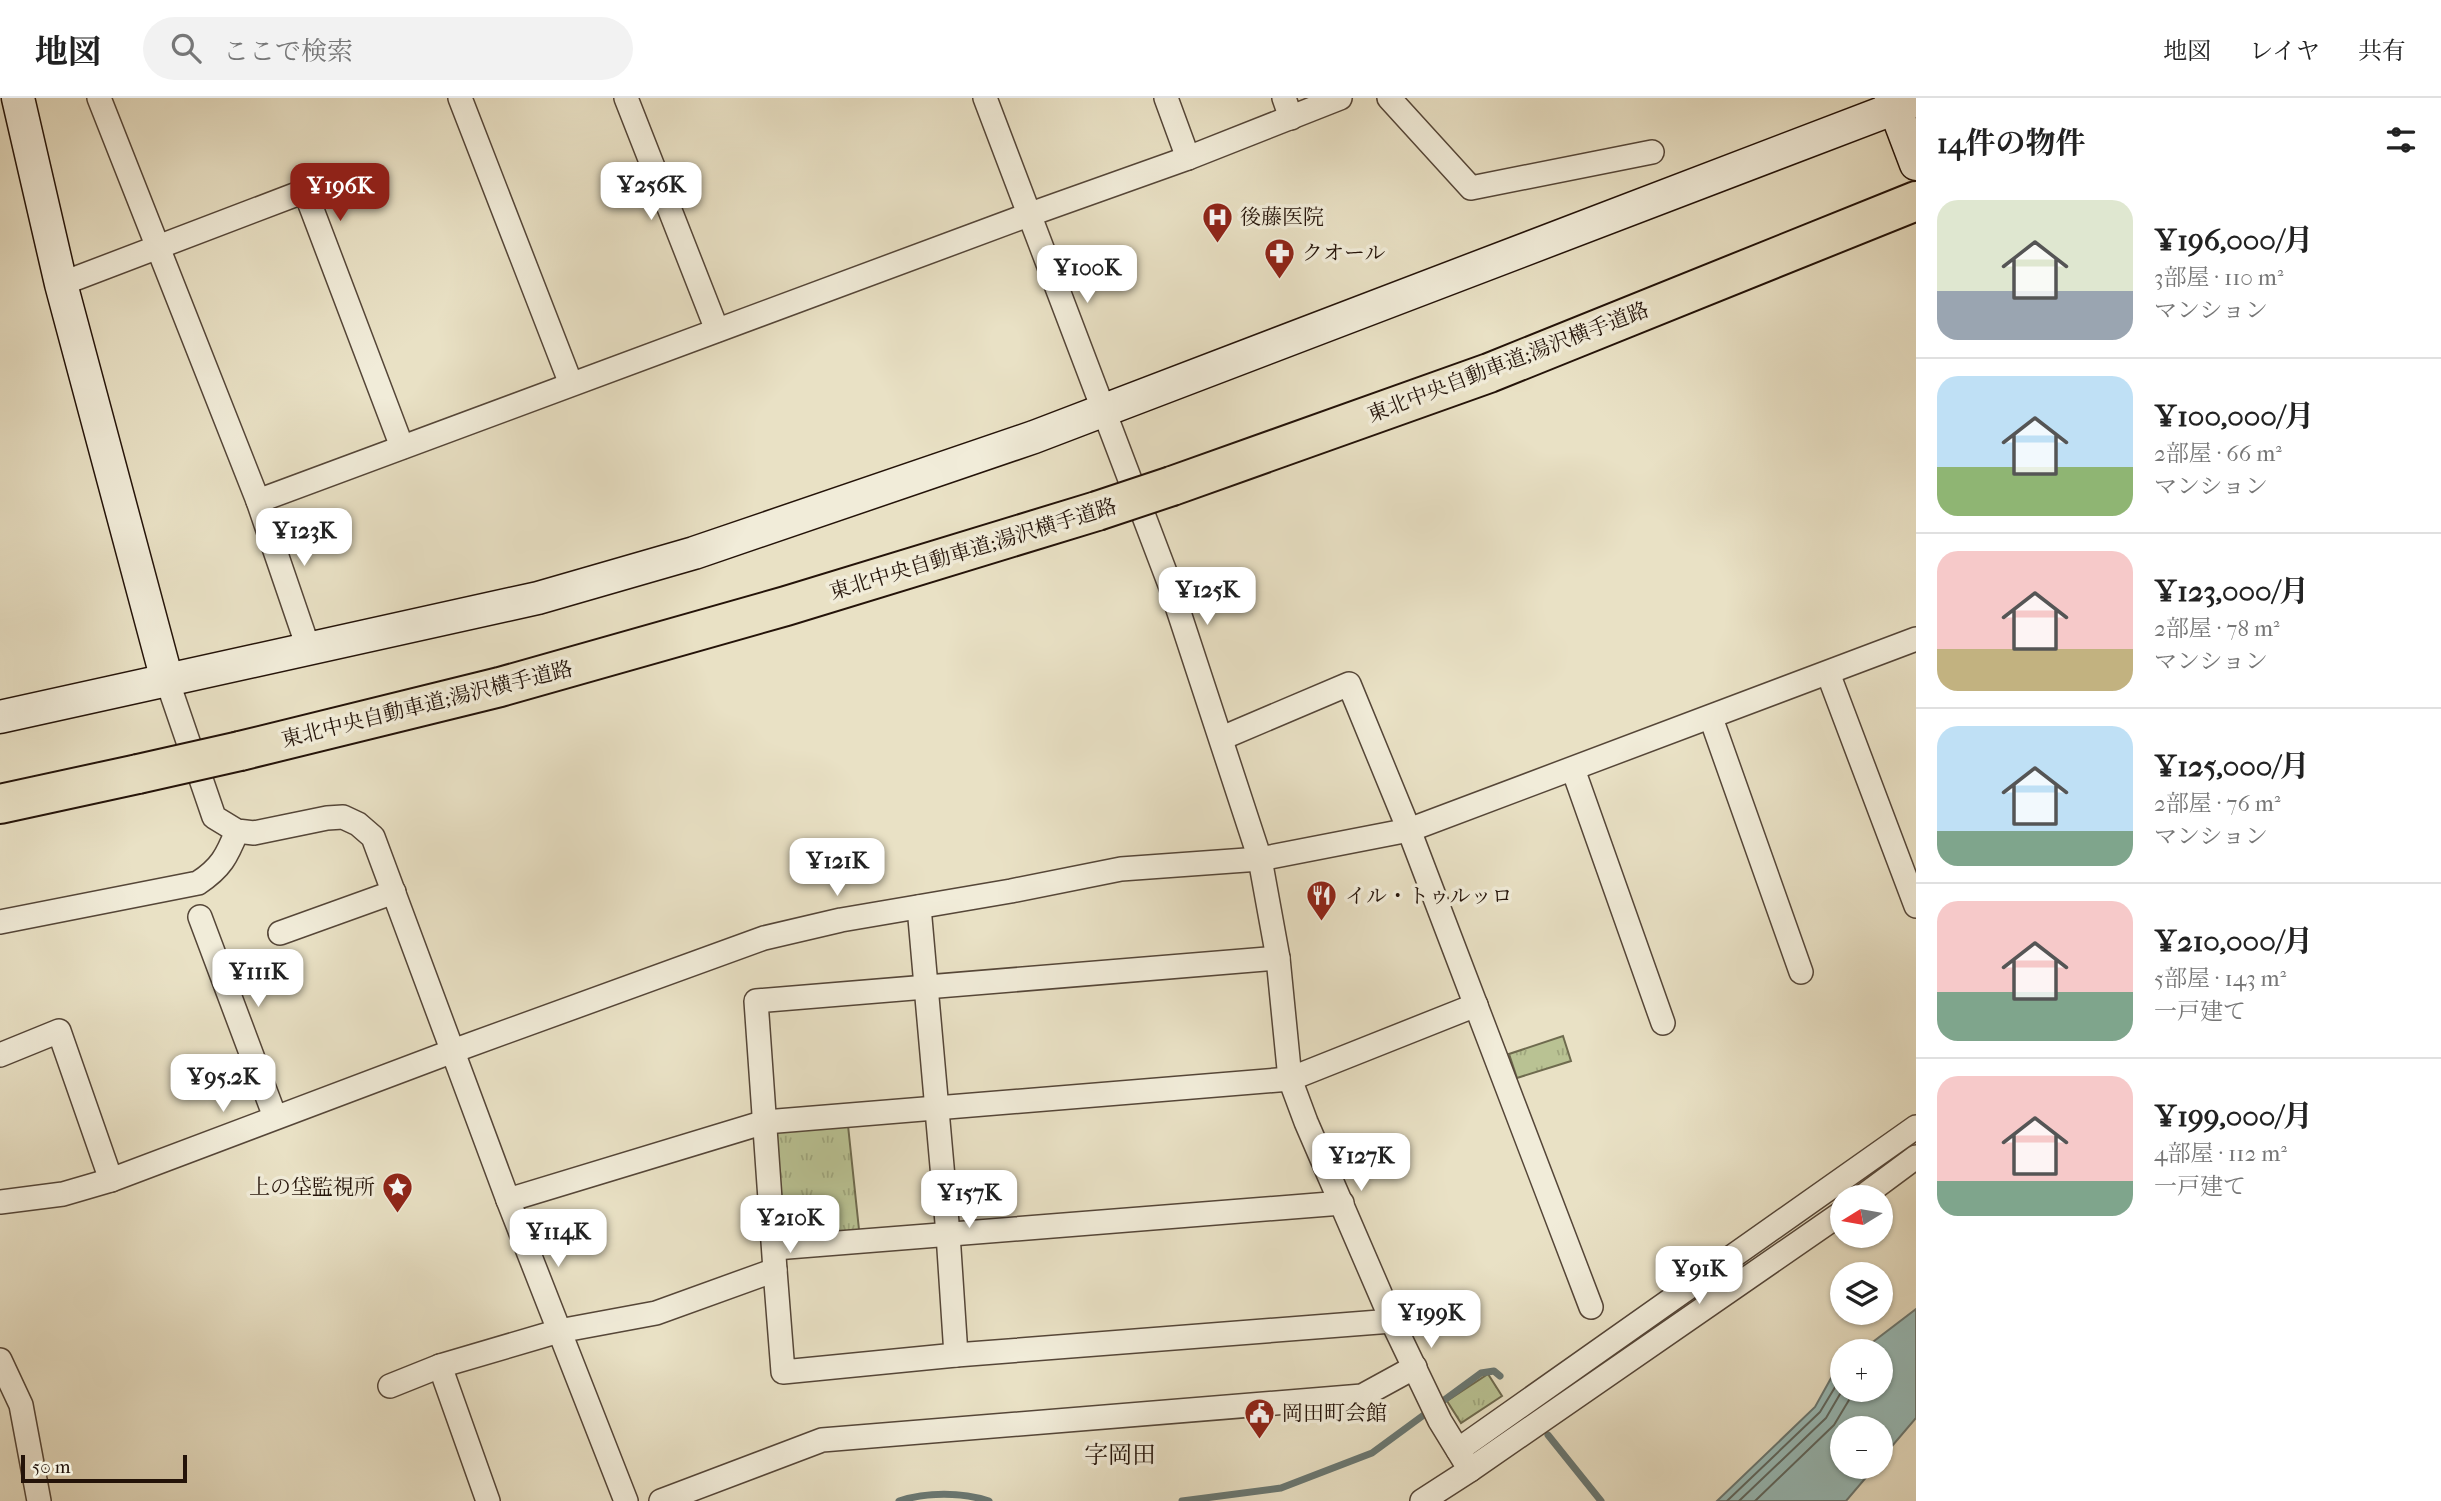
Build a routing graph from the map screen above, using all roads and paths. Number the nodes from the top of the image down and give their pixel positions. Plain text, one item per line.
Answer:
1 (18, 98) edge
2 (99, 98) edge
3 (460, 98) edge
4 (626, 98) edge
5 (985, 98) edge
6 (1166, 98) edge
7 (1340, 98) edge
8 (1389, 98) edge
9 (1901, 102) edge
10 (1287, 108) edge
11 (1651, 152) dead end
12 (1188, 158) junction
13 (1916, 164) edge
14 (1908, 204) edge
15 (1028, 215) junction
16 (159, 246) junction
17 (61, 284) junction
18 (717, 330) junction
19 (571, 384) junction
20 (1105, 410) junction
21 (402, 447) junction
22 (258, 501) junction
23 (1916, 639) edge
24 (309, 650) junction
25 (1828, 673) junction
26 (167, 680) junction
27 (0, 717) edge
28 (1711, 718) junction
29 (1222, 738) junction
30 (1573, 769) junction
31 (0, 804) edge
32 (1409, 830) junction
33 (237, 831) junction
34 (1260, 859) junction
35 (394, 892) junction
36 (1916, 906) edge
37 (919, 908) junction
38 (200, 917) dead end
39 (0, 922) edge
40 (280, 933) dead end
41 (1278, 958) junction
42 (1801, 972) dead end
43 (927, 986) junction
44 (1476, 1005) junction
45 (1663, 1023) dead end
46 (453, 1051) junction
47 (0, 1055) edge
48 (1290, 1079) junction
49 (936, 1108) junction
50 (275, 1117) junction
51 (765, 1122) junction
52 (1916, 1127) edge
53 (1916, 1157) edge
54 (111, 1180) junction
55 (1879, 1185) edge
56 (508, 1200) junction
57 (0, 1202) edge
58 (1342, 1203) junction
59 (1830, 1221) edge
60 (948, 1234) junction
61 (775, 1259) junction
62 (1591, 1307) dead end
63 (1392, 1321) junction
64 (559, 1331) junction
65 (956, 1355) junction
66 (0, 1360) edge
67 (440, 1366) junction
68 (1415, 1367) junction
69 (390, 1386) dead end
70 (10, 1406) edge
71 (1464, 1460) junction
72 (39, 1501) edge
73 (488, 1501) edge
74 (626, 1501) edge
75 (661, 1501) edge
76 (1422, 1501) edge

1 - 17 street
2 - 16 street
3 - 19 street
4 - 18 street
5 - 15 street
6 - 12 street
7 - 10 street
8 - 11 street
9 - 13 street
9 - 20 street
10 - 12 street
12 - 15 street
14 - 31 highway, 東北中央自動車道;湯沢横手道路, bridge
15 - 18 street
15 - 20 street
16 - 17 street
16 - 21 street
16 - 22 street
17 - 26 street
18 - 19 street
19 - 21 street
20 - 24 street
20 - 29 street
21 - 22 street
22 - 24 street
23 - 25 street
24 - 26 street
25 - 28 street
25 - 36 street
26 - 27 street
26 - 33 street
28 - 30 street
28 - 42 street
29 - 32 street
29 - 34 street
30 - 32 street
30 - 45 street
32 - 34 street
32 - 44 street
33 - 35 street
33 - 39 street
34 - 37 street
34 - 41 street
35 - 40 street
35 - 46 street
37 - 43 street
37 - 46 street
38 - 50 street
41 - 43 street
41 - 48 street
43 - 49 street
43 - 51 street
44 - 48 street
44 - 62 street
46 - 50 street
46 - 56 street
47 - 54 street
48 - 49 street
48 - 58 street
49 - 51 street
49 - 60 street
50 - 54 street
51 - 56 street
51 - 61 street
52 - 71 street
53 - 55 street
54 - 57 street
56 - 64 street
58 - 60 street
58 - 63 street
59 - 71 street
60 - 61 street
60 - 65 street
61 - 64 street
61 - 65 street
63 - 65 street
63 - 68 street
64 - 67 street
64 - 74 street
66 - 70 street
67 - 69 street
67 - 73 street
68 - 71 street
68 - 75 street
70 - 72 street
71 - 76 street

